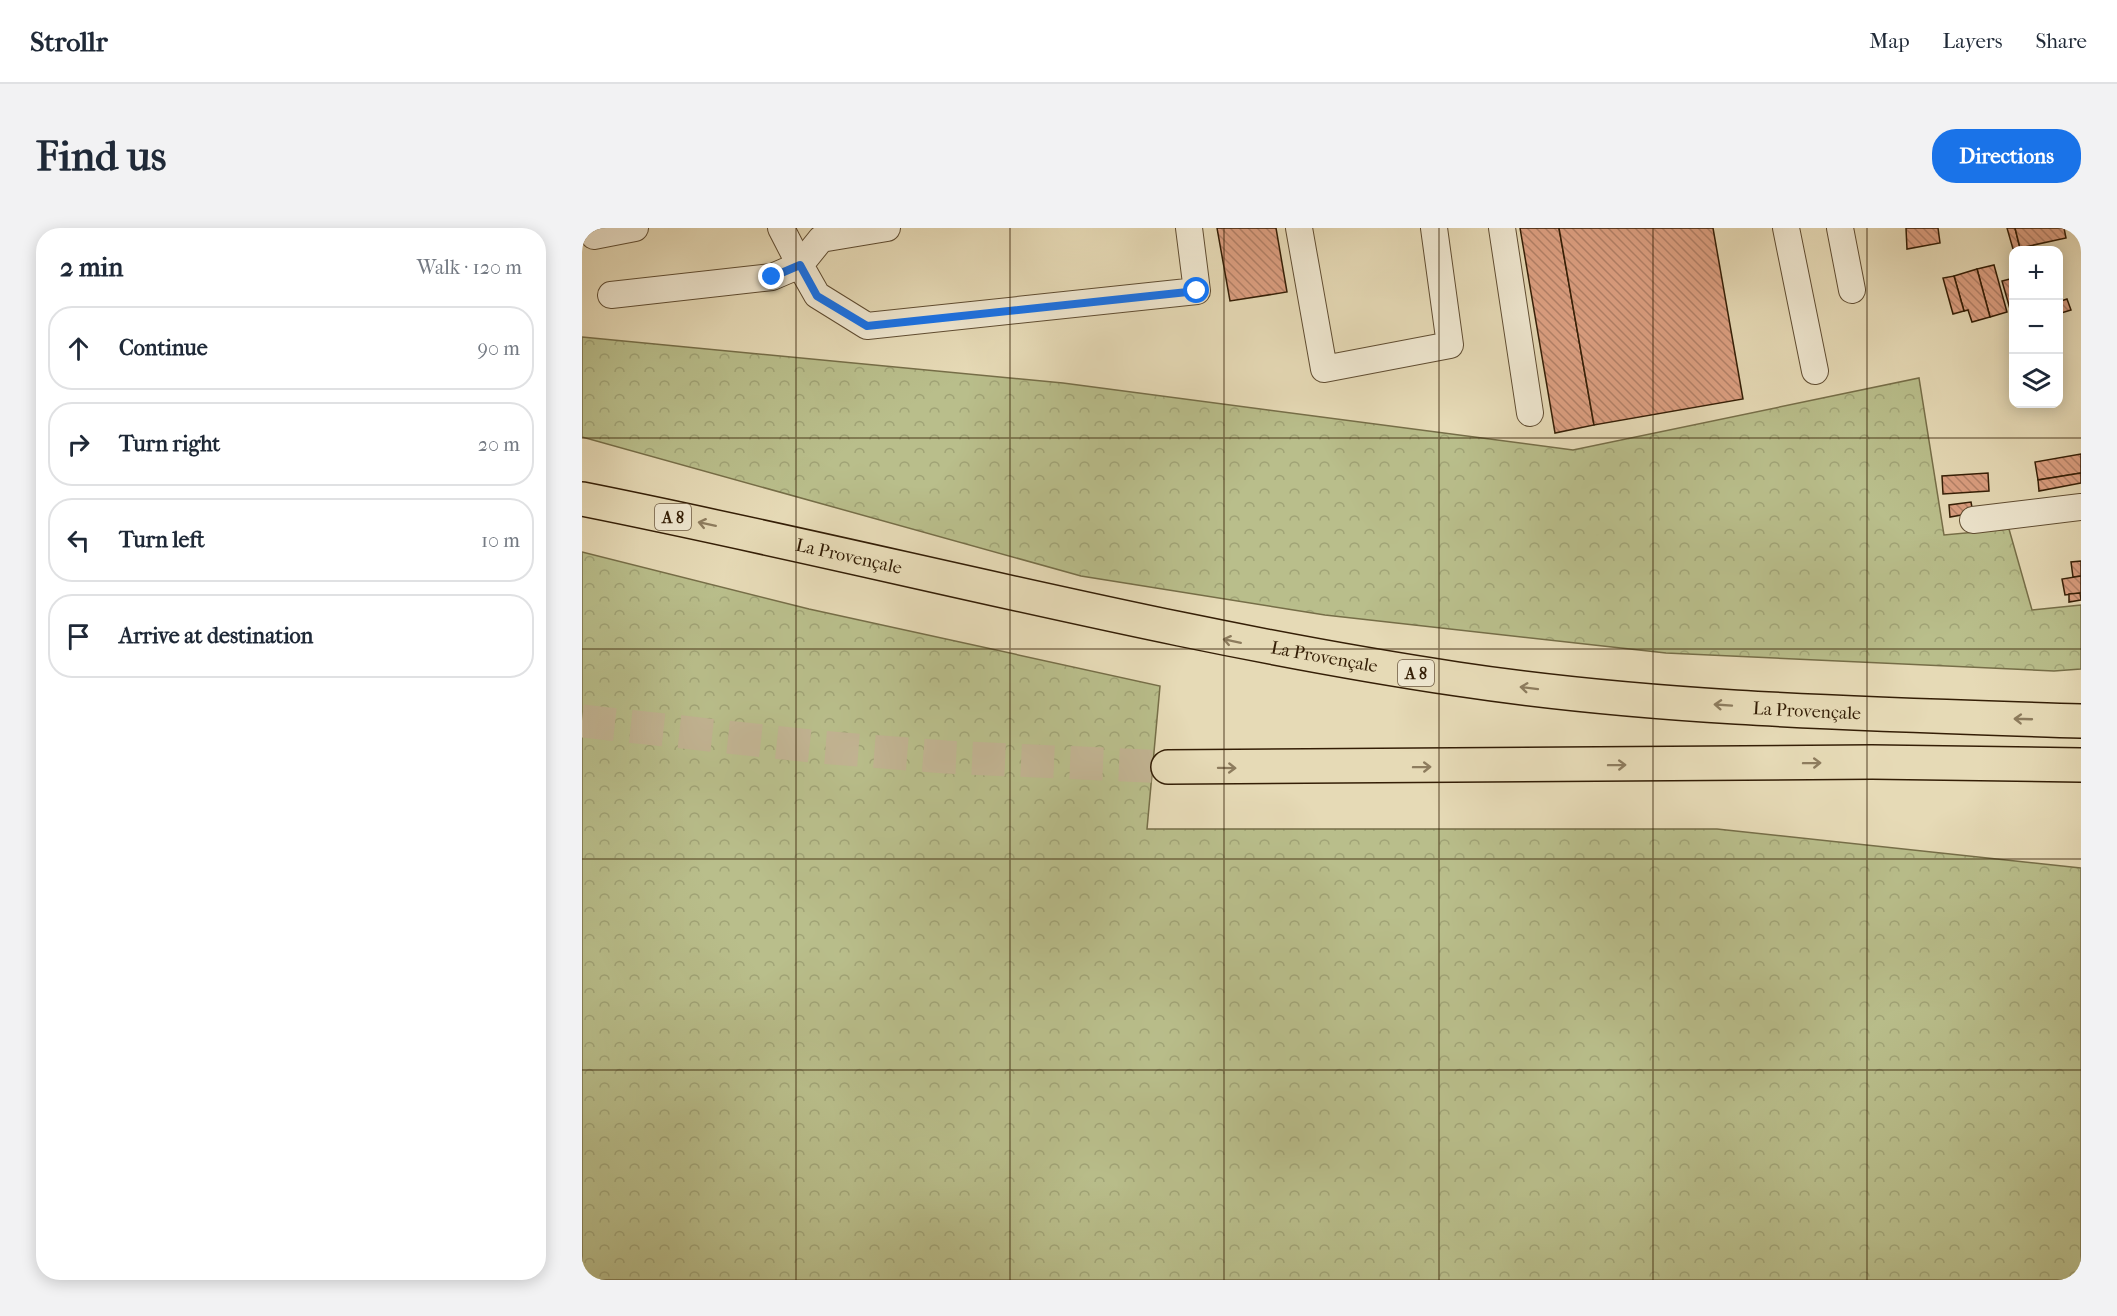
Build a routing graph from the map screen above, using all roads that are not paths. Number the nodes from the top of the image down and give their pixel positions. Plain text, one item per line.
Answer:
1 (635, 228) edge
2 (781, 228) edge
3 (887, 228) edge
4 (1189, 228) edge
5 (1299, 228) edge
6 (1434, 228) edge
7 (1502, 228) edge
8 (1786, 228) edge
9 (1840, 228) edge
10 (594, 236) dead end
11 (800, 265) junction
12 (1852, 291) dead end
13 (611, 296) dead end
14 (1815, 371) dead end
15 (1530, 413) dead end
16 (582, 499) edge
17 (2081, 507) edge
18 (1973, 520) dead end
19 (2081, 721) edge
20 (2081, 765) edge
21 (1168, 767) tunnel mouth

1 - 10 street
2 - 11 street
3 - 11 street
4 - 11 street
5 - 6 street
7 - 15 street
8 - 14 street
9 - 12 street
11 - 13 street
19 -> 16 highway, La Provençale / A 8
17 - 18 street
21 -> 20 highway

